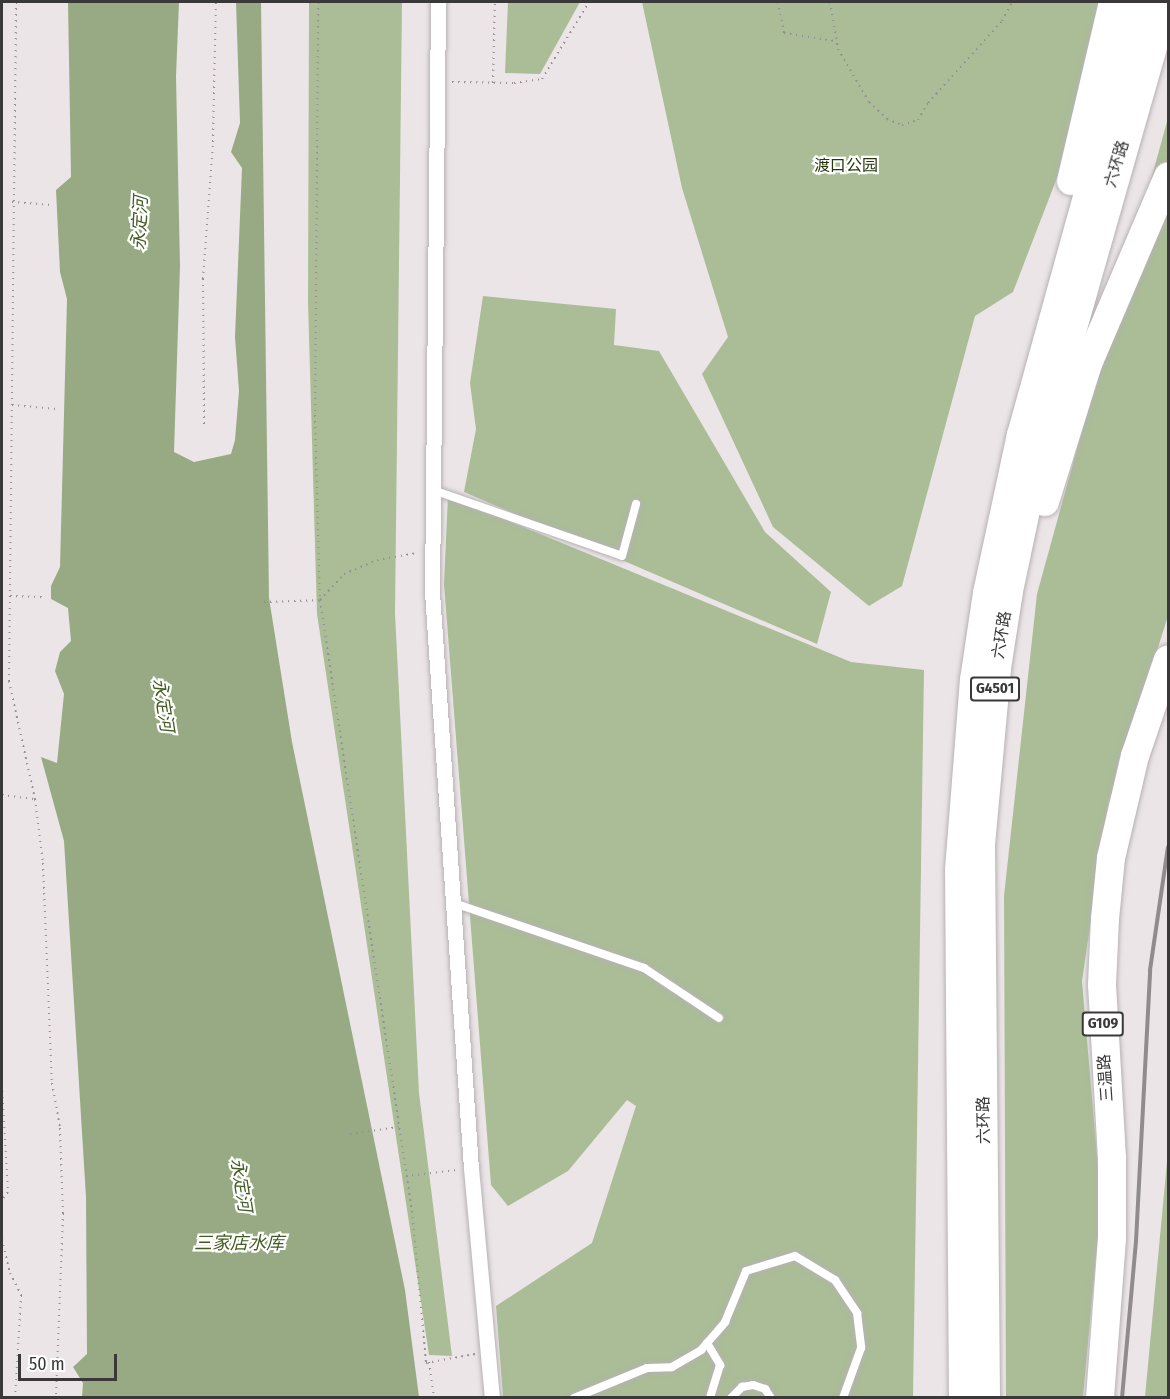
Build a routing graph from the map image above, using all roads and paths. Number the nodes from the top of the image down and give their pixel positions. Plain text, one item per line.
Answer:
1 (16, 2) edge
2 (216, 2) edge
3 (318, 2) edge
4 (438, 2) edge
5 (495, 2) edge
6 (589, 2) edge
7 (778, 2) edge
8 (830, 2) edge
9 (1012, 2) edge
10 (1113, 2) edge
11 (1141, 2) edge
12 (1166, 2) edge
13 (836, 42) junction
14 (437, 81) junction
15 (493, 83) junction
16 (1168, 176) edge
17 (12, 202) junction
18 (52, 205) dead end
19 (12, 405) junction
20 (57, 409) dead end
21 (204, 424) dead end
22 (1021, 435) junction
23 (433, 490) junction
24 (636, 504) dead end
25 (433, 553) junction
26 (10, 596) junction
27 (45, 597) dead end
28 (320, 600) junction
29 (264, 602) dead end
30 (1168, 658) edge
31 (997, 668) junction
32 (2, 795) edge
33 (35, 799) junction
34 (454, 903) junction
35 (719, 1018) dead end
36 (2, 1085) edge
37 (399, 1126) junction
38 (350, 1134) dead end
39 (471, 1168) junction
40 (406, 1176) junction
41 (2, 1200) edge
42 (2, 1239) edge
43 (708, 1342) junction
44 (487, 1352) junction
45 (429, 1362) junction
46 (15, 1398) edge
47 (56, 1398) edge
48 (434, 1398) edge
49 (492, 1398) edge
50 (574, 1398) edge
51 (710, 1398) edge
52 (731, 1398) edge
53 (771, 1398) edge
54 (843, 1398) edge
55 (963, 1398) edge
56 (986, 1398) edge
57 (1100, 1398) edge

1 - 17 path
2 - 21 path
3 - 28 path
4 - 14 street
5 - 15 path
6 - 15 path
7 - 13 path
8 - 13 path
9 - 13 path
10 - 22 highway
11 - 22 highway, 六环路 / G4501
12 - 31 highway, 六环路 / G4501
14 - 15 path
14 - 23 street
16 - 31 highway
17 - 18 path
17 - 19 path
19 - 20 path
19 - 26 path
22 - 55 highway, 六环路 / G4501
23 - 24 lane
23 - 25 street
25 - 28 path
25 - 34 street
26 - 27 path
26 - 33 path
28 - 29 path
28 - 37 path
30 - 57 highway, 三温路 / G109
31 - 56 highway, 六环路 / G4501
32 - 33 path
33 - 47 path
34 - 35 lane
34 - 39 street
36 - 41 path
37 - 38 path
37 - 40 path
39 - 40 path
39 - 44 street
40 - 45 path
42 - 46 path
43 - 50 lane
43 - 51 lane
43 - 54 lane
44 - 45 path
44 - 49 street
45 - 48 path
52 - 53 lane

